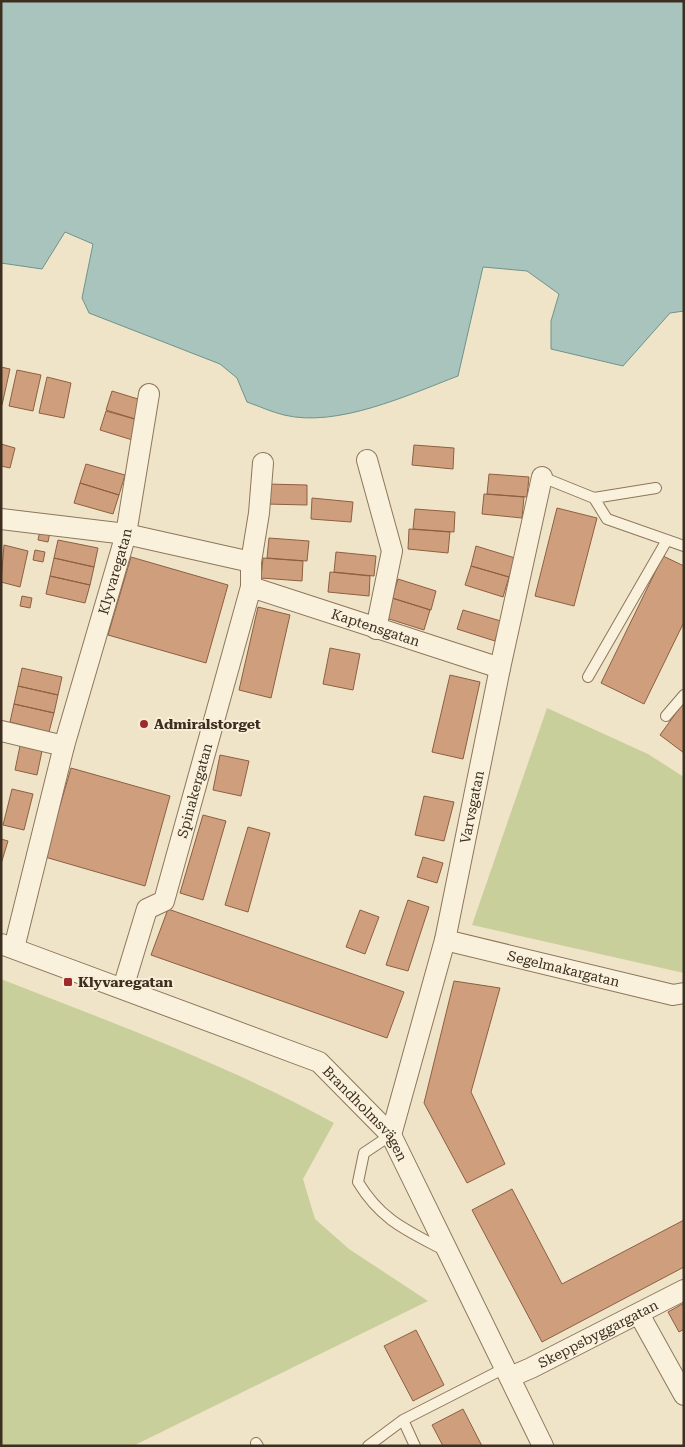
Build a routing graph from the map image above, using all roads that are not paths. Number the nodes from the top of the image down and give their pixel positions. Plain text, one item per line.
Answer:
1 (149, 394) dead end
2 (367, 460) dead end
3 (262, 463) dead end
4 (542, 477) joint
5 (656, 488) dead end
6 (594, 498) junction
7 (1, 520) edge
8 (126, 534) junction
9 (667, 540) junction
10 (684, 546) edge
11 (251, 562) junction
12 (251, 587) junction
13 (376, 629) junction
14 (500, 668) junction
15 (588, 677) dead end
16 (684, 695) edge
17 (666, 716) dead end
18 (1, 731) edge
19 (64, 746) junction
20 (444, 940) junction
21 (8, 946) edge
22 (123, 988) junction
23 (684, 993) edge
24 (391, 1136) junction
25 (447, 1252) junction
26 (684, 1290) edge
27 (639, 1314) junction
28 (507, 1372) junction
29 (684, 1395) edge
30 (403, 1420) junction
31 (368, 1446) edge
32 (415, 1446) edge
33 (543, 1446) edge

1 - 8 street, Klyvaregatan
2 - 13 street
3 - 11 street, Spinakergatan
4 - 6 lane
4 - 14 street, Varvsgatan
5 - 6 lane
6 - 9 lane
7 - 8 street
8 - 11 street
8 - 19 street, Klyvaregatan
9 - 10 lane
9 - 15 lane
11 - 12 street, Spinakergatan
12 - 13 street, Kaptensgatan
12 - 22 street, Spinakergatan
13 - 14 street, Kaptensgatan
14 - 20 street, Varvsgatan
16 - 17 lane
18 - 19 street
19 - 21 street, Klyvaregatan
20 - 23 street, Segelmakargatan
20 - 24 street, Varvsgatan
21 - 22 street, Brandholmsvägen
22 - 24 street, Brandholmsvägen
24 - 25 street, Brandholmsvägen
24 - 25 lane
25 - 28 street, Brandholmsvägen
26 - 27 street, Skeppsbyggargatan
27 - 28 street, Skeppsbyggargatan
27 - 29 street
28 - 30 lane
28 - 33 street, Brandholmsvägen
30 - 31 lane
30 - 32 lane

